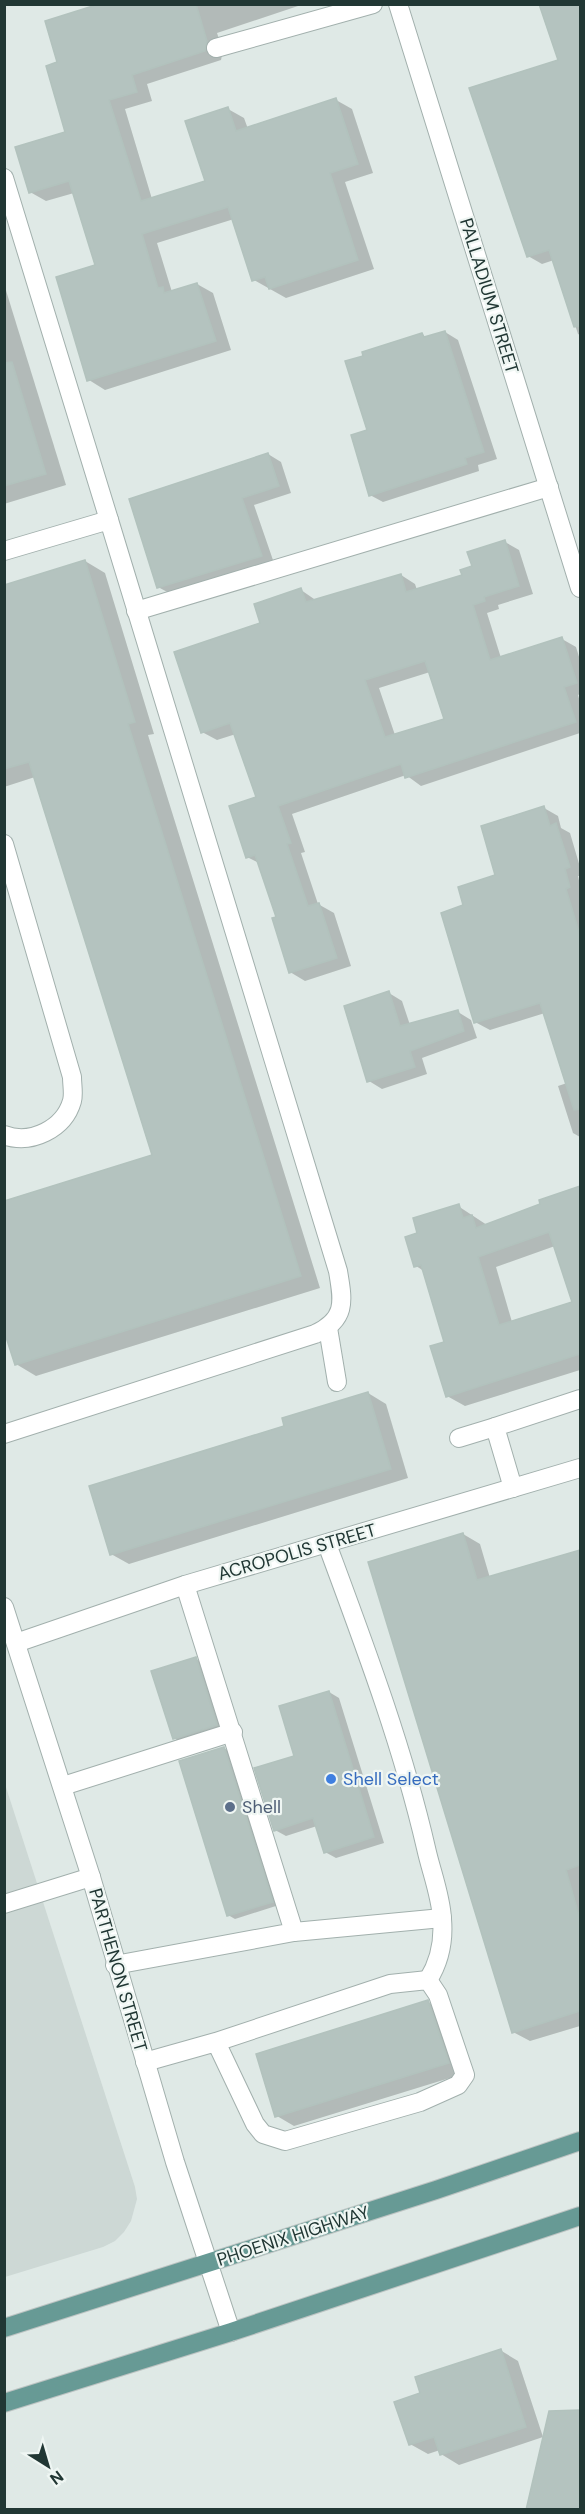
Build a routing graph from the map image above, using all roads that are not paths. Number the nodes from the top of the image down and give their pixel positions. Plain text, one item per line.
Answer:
1 (373, 4) edge
2 (398, 4) edge
3 (216, 48) dead end
4 (4, 178) edge
5 (549, 487) junction
6 (109, 520) junction
7 (4, 551) edge
8 (580, 588) edge
9 (136, 611) junction
10 (4, 844) edge
11 (4, 1135) edge
12 (328, 1328) junction
13 (337, 1382) dead end
14 (580, 1400) edge
15 (495, 1427) junction
16 (4, 1434) edge
17 (459, 1438) dead end
18 (580, 1468) edge
19 (513, 1488) junction
20 (327, 1544) junction
21 (185, 1585) junction
22 (4, 1607) edge
23 (16, 1643) junction
24 (233, 1732) junction
25 (63, 1786) junction
26 (91, 1877) junction
27 (4, 1904) edge
28 (442, 1918) junction
29 (294, 1932) junction
30 (115, 1965) junction
31 (428, 1980) junction
32 (216, 2042) junction
33 (145, 2062) junction
34 (579, 2146) edge
35 (580, 2216) edge
36 (210, 2263) junction
37 (4, 2328) edge
38 (231, 2332) junction
39 (4, 2403) edge

1 - 3 street
2 - 5 street, PALLADIUM STREET
4 - 6 street
5 - 8 street, PALLADIUM STREET
5 - 9 street
6 - 7 street
6 - 9 street
9 - 12 street
10 - 11 street
12 - 13 street
12 - 16 street
14 - 15 street
15 - 17 street
15 - 19 street
18 - 19 street, ACROPOLIS STREET
19 - 20 street, ACROPOLIS STREET
20 - 21 street, ACROPOLIS STREET
20 - 28 street
21 - 23 street, ACROPOLIS STREET
21 - 24 street
22 - 23 street, PARTHENON STREET
23 - 25 street, PARTHENON STREET
24 - 25 street
24 - 29 street
25 - 26 street, PARTHENON STREET
26 - 27 street
26 - 30 street, PARTHENON STREET
28 - 29 street
28 - 31 street
29 - 30 street
30 - 33 street, PARTHENON STREET
31 - 32 street
31 - 32 street
32 - 33 street
33 - 36 street, PARTHENON STREET
34 - 36 main road, PHOENIX HIGHWAY
35 - 38 main road
36 - 37 main road, PHOENIX HIGHWAY
36 - 38 street, PARTHENON STREET
38 - 39 main road

